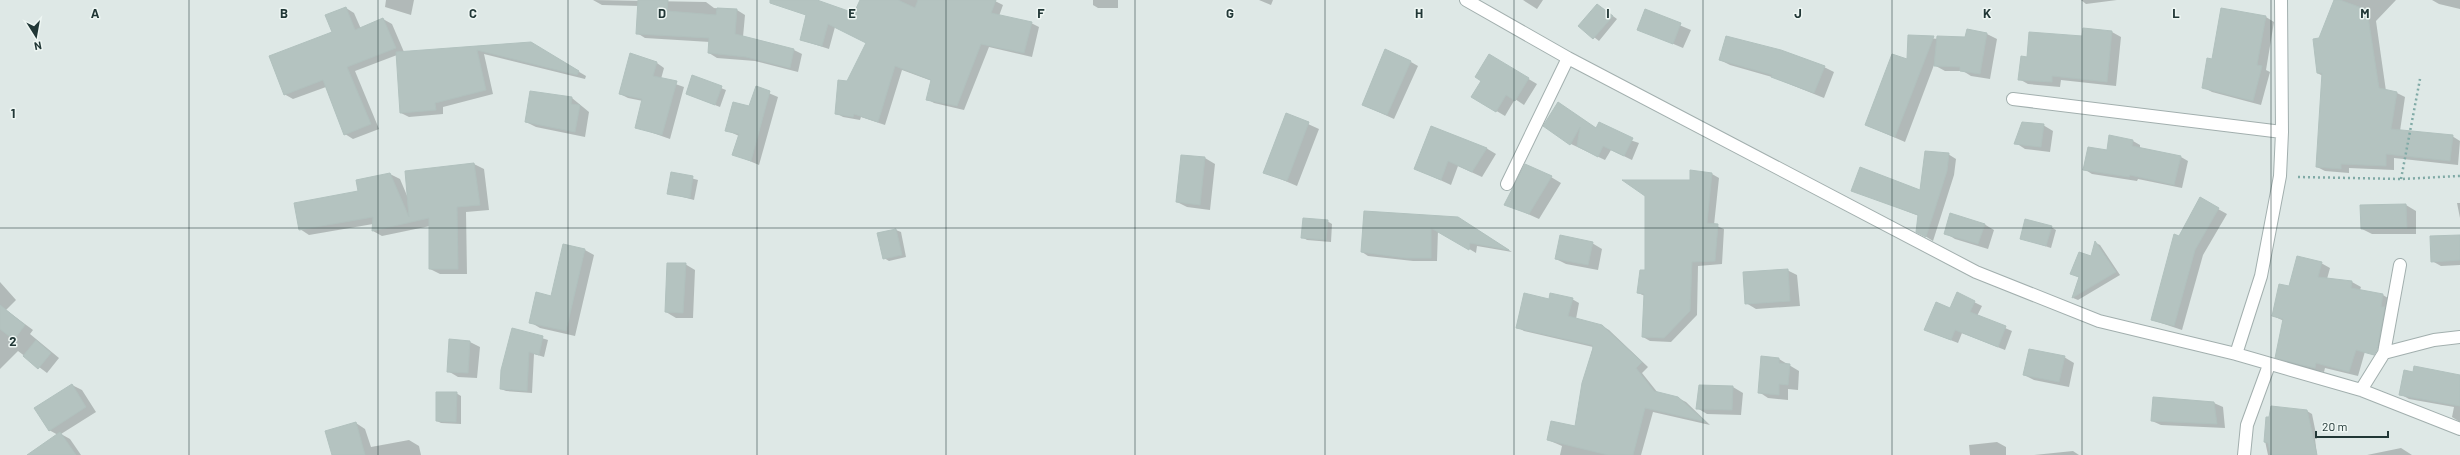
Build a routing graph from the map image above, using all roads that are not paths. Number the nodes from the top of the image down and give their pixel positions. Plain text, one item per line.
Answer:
1 (1466, 0) edge
2 (2280, 1) edge
3 (1568, 58) junction
4 (2012, 99) dead end
5 (2282, 132) junction
6 (1507, 184) dead end
7 (2400, 265) dead end
8 (2460, 337) edge
9 (2384, 353) junction
10 (2236, 354) junction
11 (2269, 365) junction
12 (2361, 390) junction
13 (2460, 429) edge
14 (2244, 455) edge

1 - 3 street
2 - 5 street
3 - 6 street
3 - 10 street
4 - 5 street
5 - 10 street
7 - 9 street
8 - 9 street
9 - 12 street
10 - 11 street
11 - 12 street
11 - 14 street
12 - 13 street

